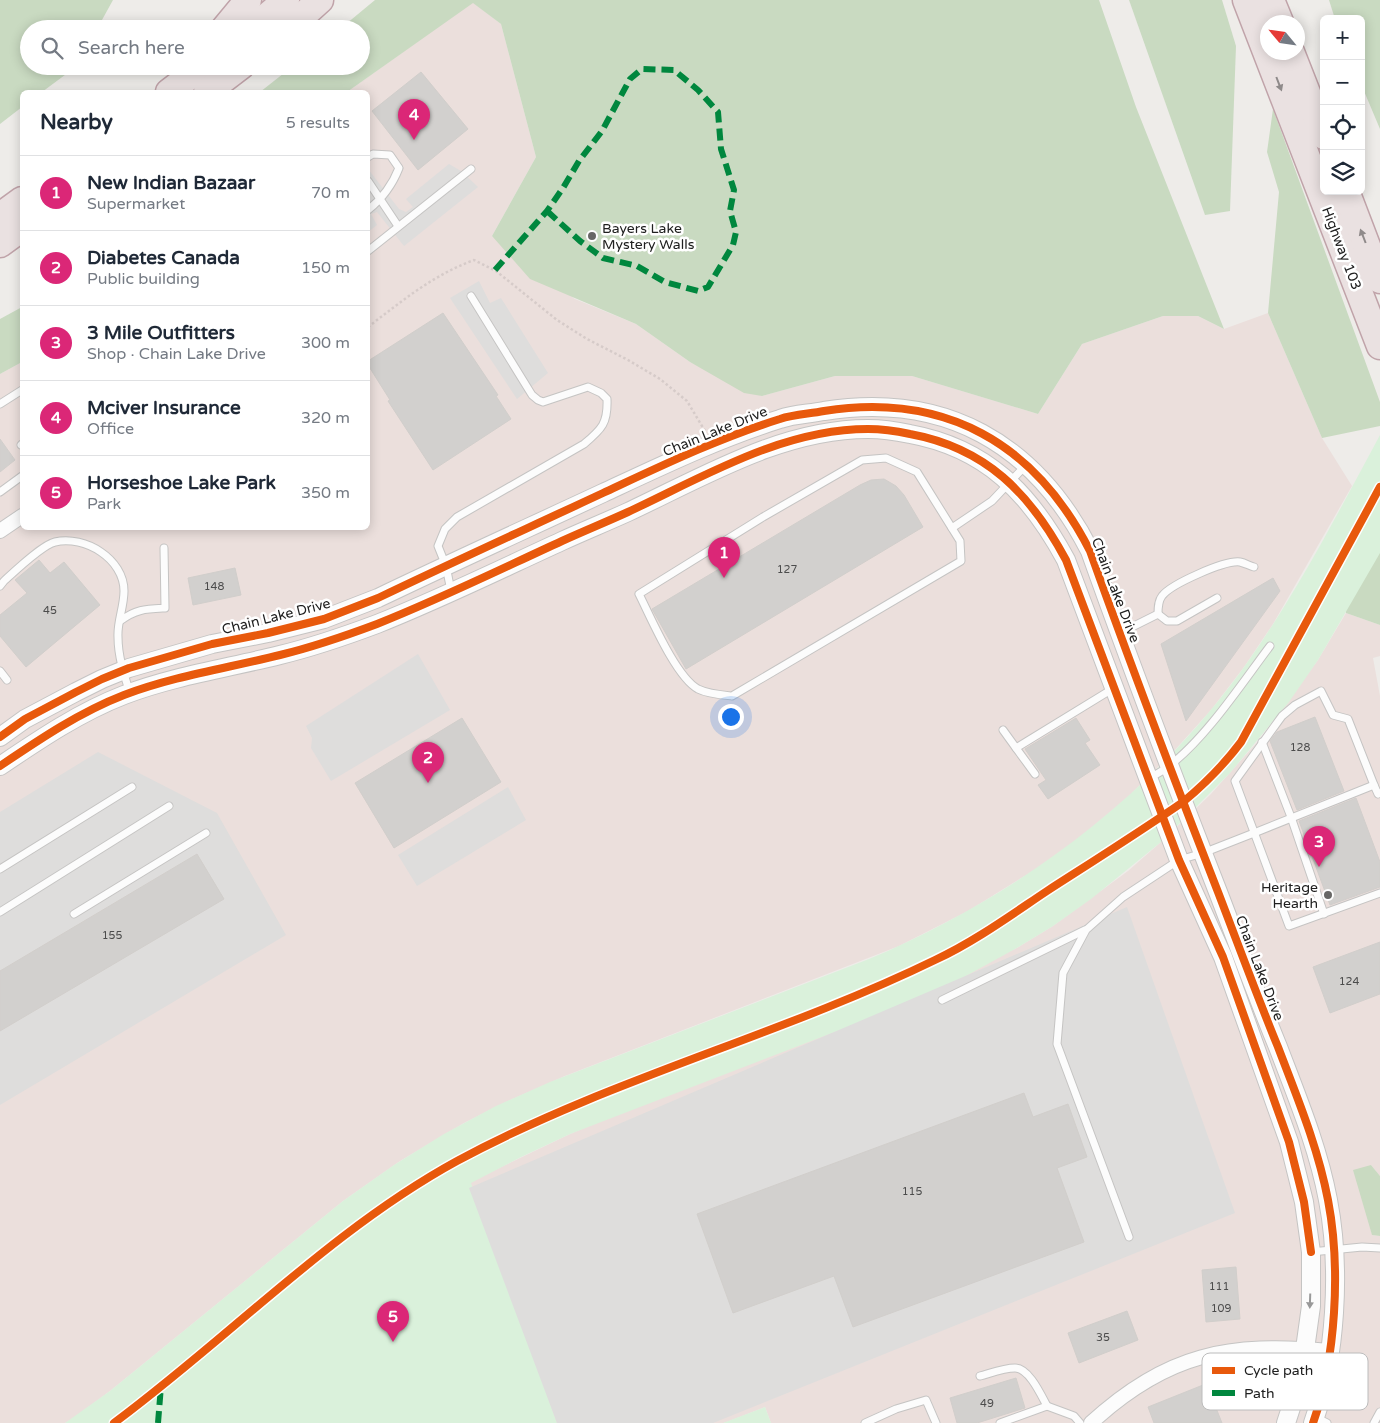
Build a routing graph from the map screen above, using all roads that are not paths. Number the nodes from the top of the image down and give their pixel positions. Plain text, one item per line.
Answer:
1 (248, 0) edge
2 (286, 0) edge
3 (320, 0) edge
4 (1244, 0) edge
5 (1271, 0) edge
6 (1271, 15) edge
7 (1260, 18) edge
8 (231, 20) edge
9 (263, 20) edge
10 (298, 20) edge
11 (1281, 60) edge
12 (1295, 60) edge
13 (185, 75) edge
14 (191, 75) edge
15 (229, 75) edge
16 (172, 89) edge
17 (210, 90) edge
18 (1320, 126) edge
19 (370, 156) edge
20 (471, 169) dead end
21 (370, 184) edge
22 (1348, 195) edge
23 (380, 200) junction
24 (20, 201) edge
25 (370, 208) edge
26 (0, 216) edge
27 (398, 226) junction
28 (20, 229) edge
29 (0, 244) edge
30 (370, 249) edge
31 (1380, 280) edge
32 (471, 296) dead end
33 (1380, 346) edge
34 (20, 391) edge
35 (0, 404) edge
36 (1026, 465) junction
37 (20, 477) edge
38 (1010, 483) junction
39 (0, 492) edge
40 (20, 517) edge
41 (952, 528) junction
42 (0, 531) edge
43 (164, 548) dead end
44 (446, 566) junction
45 (1254, 567) dead end
46 (0, 586) edge
47 (451, 591) junction
48 (1217, 598) dead end
49 (1158, 614) junction
50 (120, 621) junction
51 (1119, 633) junction
52 (1270, 646) dead end
53 (0, 671) edge
54 (123, 671) junction
55 (7, 680) dead end
56 (1114, 688) junction
57 (130, 693) junction
58 (1135, 711) junction
59 (1002, 730) dead end
60 (0, 737) edge
61 (1262, 742) junction
62 (1016, 748) junction
63 (0, 766) edge
64 (1170, 766) junction
65 (1035, 774) dead end
66 (1149, 778) junction
67 (1374, 785) junction
68 (132, 787) dead end
69 (1380, 793) edge
70 (169, 806) dead end
71 (1291, 818) junction
72 (206, 833) dead end
73 (1254, 834) junction
74 (1202, 853) junction
75 (1179, 860) junction
76 (0, 869) edge
77 (1380, 892) edge
78 (0, 912) edge
79 (74, 914) dead end
80 (1324, 914) junction
81 (1086, 930) junction
82 (942, 1000) dead end
83 (1129, 1237) dead end
84 (1380, 1248) edge
85 (1335, 1249) junction
86 (1311, 1252) junction
87 (1305, 1349) junction
88 (1329, 1351) joint
89 (1216, 1353) edge
90 (1304, 1353) edge
91 (1202, 1357) edge
92 (980, 1376) dead end
93 (1047, 1406) junction
94 (1290, 1410) edge
95 (1380, 1412) edge
96 (865, 1423) edge
97 (936, 1423) edge
98 (1000, 1423) edge
99 (1080, 1423) edge
100 (1091, 1423) edge
101 (1286, 1423) edge
102 (1374, 1423) edge

1 - 8 highway
2 - 9 highway
3 - 10 highway
4 - 7 highway
5 - 6 highway, Highway 103
11 -> 33 highway, Highway 103
12 - 18 highway
13 - 16 highway
14 - 16 highway
15 - 17 highway
19 - 23 lane
20 - 27 lane
21 - 23 lane
31 -> 22 highway, Highway 103
23 - 25 lane
23 - 27 lane
24 - 26 highway
27 - 30 lane
28 - 29 highway
32 - 44 lane
34 - 35 lane
36 - 38 lane
36 - 44 street, Chain Lake Drive
36 - 51 street, Chain Lake Drive
37 - 39 lane
38 - 41 lane
38 - 47 street, Chain Lake Drive
38 - 56 street, Chain Lake Drive
40 - 42 street
41 - 41 lane
43 - 50 lane
44 - 47 lane
44 - 54 street, Chain Lake Drive
45 - 49 lane
46 - 50 lane
47 - 57 street, Chain Lake Drive
48 - 49 lane
49 - 51 lane
50 - 54 lane
51 - 58 street, Chain Lake Drive
52 - 64 lane
53 - 55 lane
54 - 57 lane
54 - 60 street, Chain Lake Drive
56 - 58 street, Chain Lake Drive
56 - 62 lane
57 - 63 street, Chain Lake Drive
58 - 64 street, Chain Lake Drive
58 - 66 street, Chain Lake Drive
59 - 62 lane
61 - 67 lane
61 - 71 lane
61 - 73 lane
62 - 65 lane
64 - 66 lane
64 - 74 street, Chain Lake Drive
66 - 75 street, Chain Lake Drive
67 - 69 lane
67 - 71 lane
68 - 76 lane
70 - 78 lane
71 - 73 lane
71 - 80 lane
72 - 79 lane
73 - 74 lane
73 - 80 lane
74 - 75 lane
74 - 85 street, Chain Lake Drive
75 - 81 lane
75 - 86 street, Chain Lake Drive
77 - 80 lane
81 - 82 lane
81 - 83 lane
84 - 85 lane
85 - 86 lane
85 - 88 street, Chain Lake Drive
86 -> 87 street, Chain Lake Drive
87 - 88 street
87 - 89 street
87 - 90 street, Chain Lake Drive
91 - 100 street
92 - 93 lane
93 - 98 lane
93 - 99 lane
94 - 101 street, Chain Lake Drive
95 - 102 lane
96 - 97 lane

